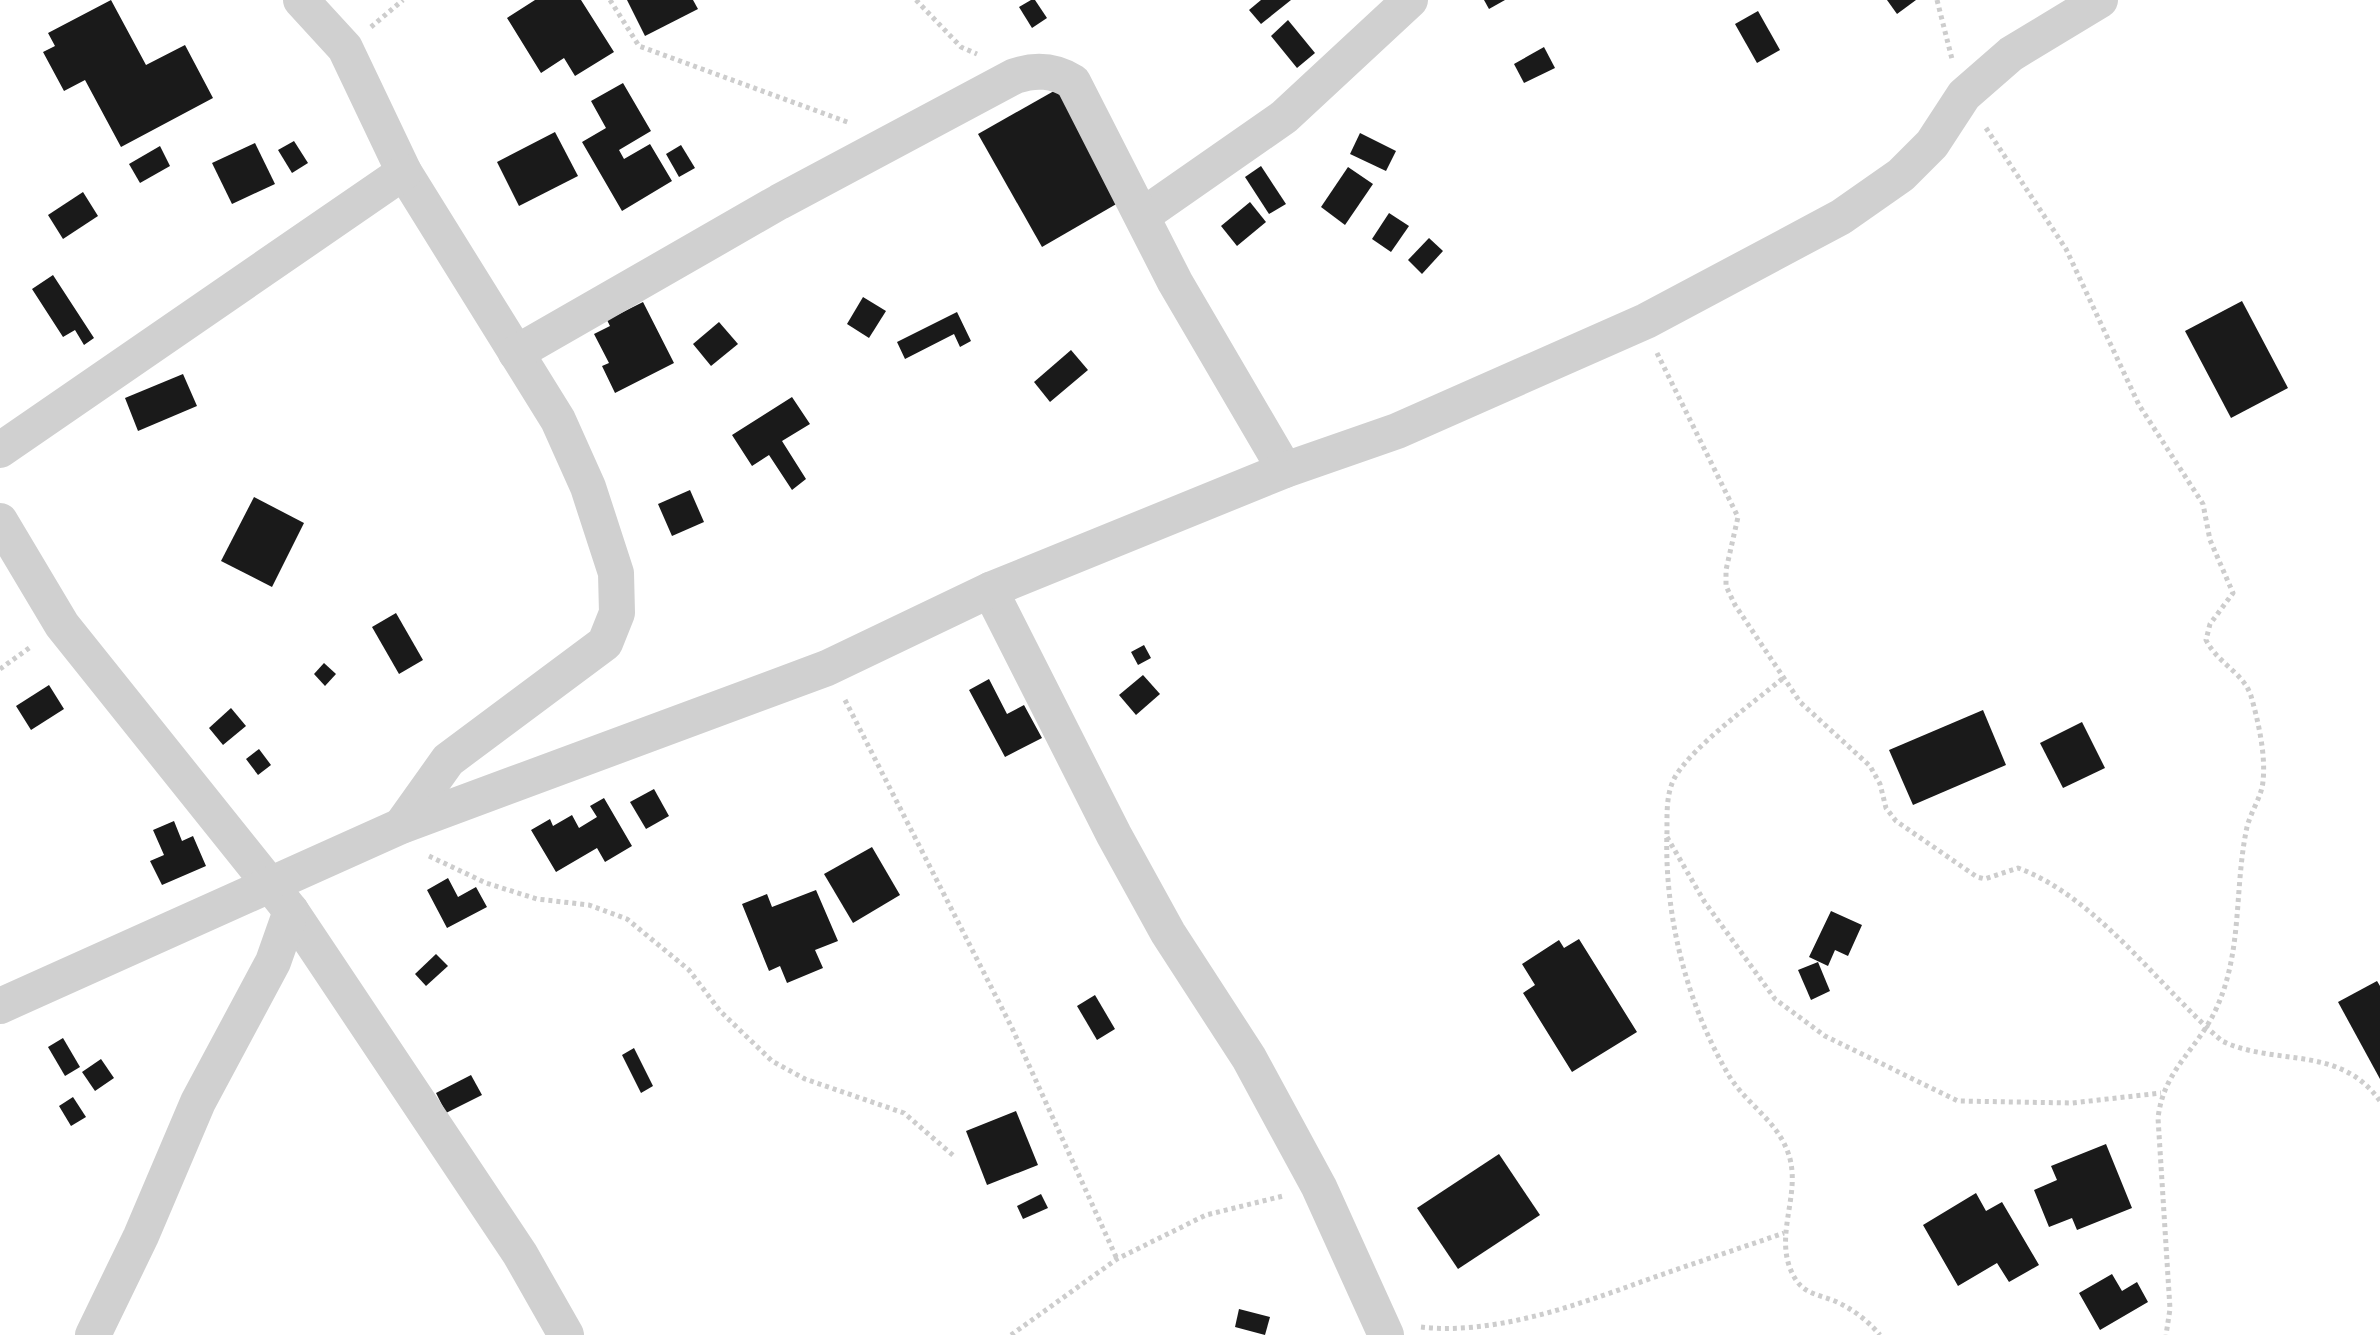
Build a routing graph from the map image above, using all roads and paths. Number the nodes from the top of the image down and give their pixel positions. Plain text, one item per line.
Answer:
1 (301, 0) edge
2 (610, 0) edge
3 (916, 0) edge
4 (1410, 0) edge
5 (1937, 0) edge
6 (2100, 0) edge
7 (1030, 71) junction
8 (1964, 95) junction
9 (896, 140) junction
10 (404, 172) junction
11 (1142, 216) junction
12 (1646, 321) junction
13 (516, 353) junction
14 (0, 450) edge
15 (1285, 470) junction
16 (0, 521) edge
17 (990, 590) junction
18 (827, 668) junction
19 (1782, 679) junction
20 (401, 826) junction
21 (1667, 836) junction
22 (268, 884) junction
23 (291, 911) junction
24 (0, 1006) edge
25 (2207, 1029) junction
26 (2161, 1093) junction
27 (2380, 1101) edge
28 (955, 1157) dead end
29 (1319, 1187) junction
30 (1784, 1233) junction
31 (1117, 1259) junction
32 (1380, 1323) edge
33 (93, 1335) edge
34 (566, 1335) edge
35 (1011, 1335) edge
36 (1880, 1335) edge
37 (2166, 1335) edge

1 - 10 street
2 - 9 path
3 - 7 path
4 - 11 street
5 - 8 path
6 - 8 street
7 - 9 street
7 - 11 street
8 - 12 street
8 - 25 path
9 - 13 street
10 - 13 street
10 - 14 street
11 - 15 street
12 - 15 street
12 - 19 path
13 - 20 street
15 - 17 street
16 - 22 street
17 - 18 street
17 - 29 street
18 - 20 street
18 - 31 path
19 - 21 path
19 - 25 path
20 - 22 street
20 - 28 path
21 - 26 path
21 - 30 path
22 - 23 street
22 - 24 street
23 - 33 street
23 - 34 street
25 - 26 path
25 - 27 path
26 - 37 path
29 - 31 path
29 - 32 street
30 - 32 path
30 - 36 path
31 - 35 path

